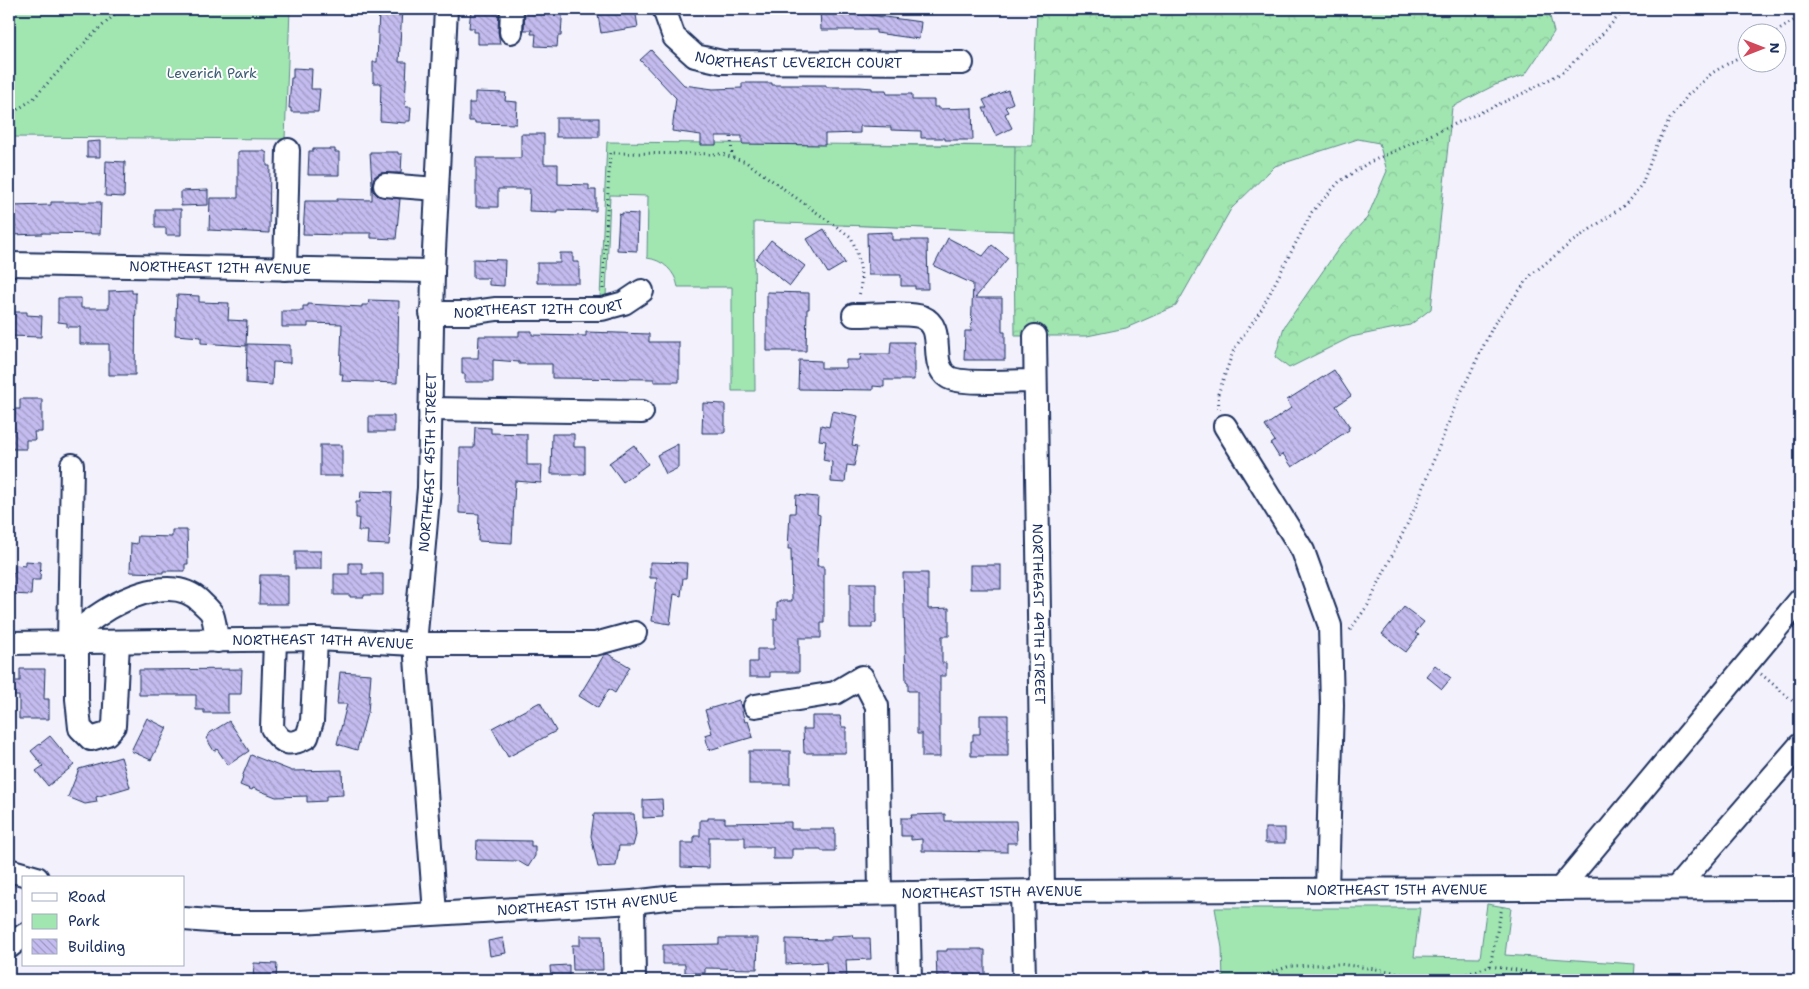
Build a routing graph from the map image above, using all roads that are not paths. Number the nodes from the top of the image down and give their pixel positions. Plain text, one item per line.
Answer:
1 (446, 9) edge
2 (512, 9) edge
3 (664, 9) edge
4 (511, 32) dead end
5 (962, 63) dead end
6 (288, 150) dead end
7 (385, 185) dead end
8 (437, 189) junction
9 (9, 264) edge
10 (285, 269) junction
11 (433, 271) junction
12 (642, 291) dead end
13 (431, 313) junction
14 (854, 315) road end
15 (1035, 336) dead end
16 (1035, 381) junction
17 (430, 410) junction
18 (642, 412) dead end
19 (1225, 426) road end
20 (72, 465) dead end
21 (1800, 600) edge
22 (636, 633) dead end
23 (275, 640) junction
24 (316, 640) junction
25 (218, 641) junction
26 (118, 642) junction
27 (9, 643) edge
28 (76, 643) junction
29 (415, 644) junction
30 (754, 706) dead end
31 (1800, 745) edge
32 (9, 870) edge
33 (30, 876) edge
34 (1676, 888) junction
35 (1800, 888) edge
36 (1560, 889) junction
37 (1327, 890) junction
38 (1033, 891) junction
39 (880, 893) junction
40 (908, 893) junction
41 (633, 902) junction
42 (434, 913) junction
43 (185, 919) edge
44 (22, 937) edge
45 (9, 948) edge
46 (634, 980) edge
47 (910, 980) edge
48 (1024, 980) edge

1 - 8 street, NORTHEAST 45TH STREET
2 - 4 street
3 - 5 street, NORTHEAST LEVERICH COURT
6 - 10 street
7 - 8 street
8 - 11 street, NORTHEAST 45TH STREET
9 - 10 street, NORTHEAST 12TH AVENUE
10 - 11 street, NORTHEAST 12TH AVENUE
11 - 13 street, NORTHEAST 45TH STREET
12 - 13 street, NORTHEAST 12TH COURT
13 - 17 street, NORTHEAST 45TH STREET
14 - 16 street
15 - 16 street, NORTHEAST 49TH STREET
16 - 38 street, NORTHEAST 49TH STREET
17 - 18 street
17 - 29 street, NORTHEAST 45TH STREET
19 - 37 street
20 - 28 street
21 - 36 street
22 - 29 street, NORTHEAST 14TH AVENUE
23 - 24 street, NORTHEAST 14TH AVENUE
23 - 24 street
23 - 25 street, NORTHEAST 14TH AVENUE
24 - 29 street, NORTHEAST 14TH AVENUE
25 - 26 street, NORTHEAST 14TH AVENUE
25 - 28 street
26 - 28 street, NORTHEAST 14TH AVENUE
26 - 28 street
27 - 28 street, NORTHEAST 14TH AVENUE
29 - 42 street, NORTHEAST 45TH STREET
30 - 39 street
31 - 34 street
32 - 33 street
34 - 35 street, NORTHEAST 15TH AVENUE
34 - 36 street, NORTHEAST 15TH AVENUE
36 - 37 street, NORTHEAST 15TH AVENUE
37 - 38 street, NORTHEAST 15TH AVENUE
38 - 40 street, NORTHEAST 15TH AVENUE
38 - 48 street, NORTHEAST 49TH STREET
39 - 40 street, NORTHEAST 15TH AVENUE
39 - 41 street, NORTHEAST 15TH AVENUE
40 - 47 street
41 - 42 street, NORTHEAST 15TH AVENUE
41 - 46 street
42 - 43 street, NORTHEAST 15TH AVENUE
44 - 45 street

